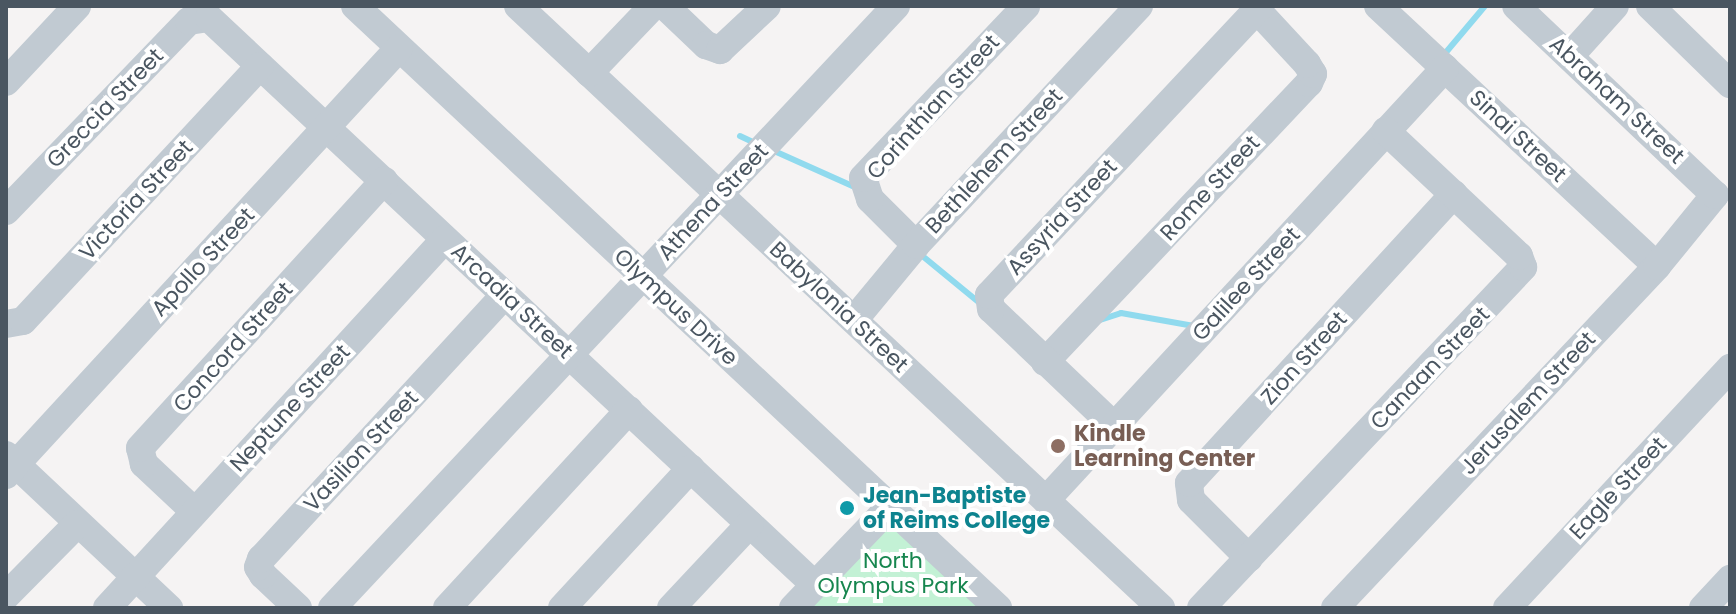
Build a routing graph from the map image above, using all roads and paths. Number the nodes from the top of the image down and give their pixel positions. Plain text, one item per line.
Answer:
1 (77, 6) edge
2 (355, 6) edge
3 (518, 6) edge
4 (653, 6) edge
5 (665, 6) edge
6 (767, 6) edge
7 (896, 6) edge
8 (1026, 6) edge
9 (1139, 6) edge
10 (1378, 6) edge
11 (1516, 6) edge
12 (1615, 6) edge
13 (1650, 6) edge
14 (1258, 8) edge
15 (209, 18) joint
16 (399, 48) junction
17 (1570, 56) junction
18 (260, 66) junction
19 (1445, 68) junction
20 (589, 73) junction
21 (6, 82) edge
22 (1730, 84) edge
23 (327, 128) junction
24 (1386, 131) junction
25 (384, 181) junction
26 (1454, 194) junction
27 (720, 195) junction
28 (1715, 195) joint
29 (6, 211) edge
30 (445, 239) junction
31 (916, 245) junction
32 (1657, 266) junction
33 (644, 276) junction
34 (505, 295) junction
35 (854, 320) junction
36 (6, 324) edge
37 (570, 355) junction
38 (1045, 362) junction
39 (1730, 368) edge
40 (629, 410) junction
41 (1113, 425) junction
42 (9, 464) edge
43 (691, 468) junction
44 (1046, 500) junction
45 (890, 507) junction
46 (194, 511) junction
47 (77, 524) junction
48 (750, 524) junction
49 (1249, 558) junction
50 (135, 577) junction
51 (1730, 579) edge
52 (815, 585) junction
53 (6, 596) edge
54 (107, 608) edge
55 (169, 608) edge
56 (298, 608) edge
57 (332, 608) edge
58 (447, 608) edge
59 (562, 608) edge
60 (671, 608) edge
61 (793, 608) edge
62 (998, 608) edge
63 (1161, 608) edge
64 (1201, 608) edge
65 (1335, 608) edge
66 (1507, 608) edge
67 (1703, 608) edge

1 - 21 street
2 - 16 street, Olympus Drive
3 - 20 street, Babylonia Street
4 - 20 street
5 - 6 street
7 - 27 street, Athena Street
8 - 31 street, Corinthian Street
9 - 31 street, Bethlehem Street
10 - 19 street, Sinai Street
11 - 17 street, Abraham Street
12 - 17 street
13 - 22 street
14 - 38 street, Rome Street
14 - 38 street, Assyria Street
15 - 18 street, Arcadia Street
15 - 29 street, Greccia Street
16 - 23 street, Apollo Street
16 - 33 street, Olympus Drive
17 - 28 street, Abraham Street
18 - 23 street, Arcadia Street
18 - 36 street, Victoria Street
19 - 24 street, Galilee Street
19 - 32 street, Sinai Street
20 - 27 street, Babylonia Street
23 - 25 street, Arcadia Street
23 - 42 street, Apollo Street
24 - 26 street, Canaan Street
24 - 41 street, Galilee Street
25 - 30 street, Arcadia Street
25 - 46 street, Concord Street
26 - 49 street, Zion Street
26 - 49 street, Canaan Street
27 - 33 street, Athena Street
27 - 35 street, Babylonia Street
28 - 32 street, Jerusalem Street
30 - 34 street, Arcadia Street
30 - 46 street, Neptune Street
31 - 35 street, Bethlehem Street
32 - 65 street, Jerusalem Street
33 - 37 street, Athena Street
33 - 45 street, Olympus Drive
34 - 37 street, Arcadia Street
34 - 56 street, Vasilion Street
35 - 44 street, Babylonia Street
37 - 40 street, Arcadia Street
37 - 57 street, Athena Street
38 - 41 street, Assyria Street
39 - 66 street, Eagle Street
40 - 43 street, Arcadia Street
40 - 58 street
41 - 44 street, Galilee Street
42 - 47 street
43 - 48 street, Arcadia Street
43 - 59 street
44 - 63 street, Babylonia Street
45 - 52 street
45 - 62 street, Olympus Drive
46 - 50 street, Neptune Street
47 - 50 street
47 - 53 street
48 - 52 street, Arcadia Street
48 - 60 street
49 - 64 street, Canaan Street
50 - 54 street, Neptune Street
50 - 55 street
51 - 67 street
52 - 61 street

